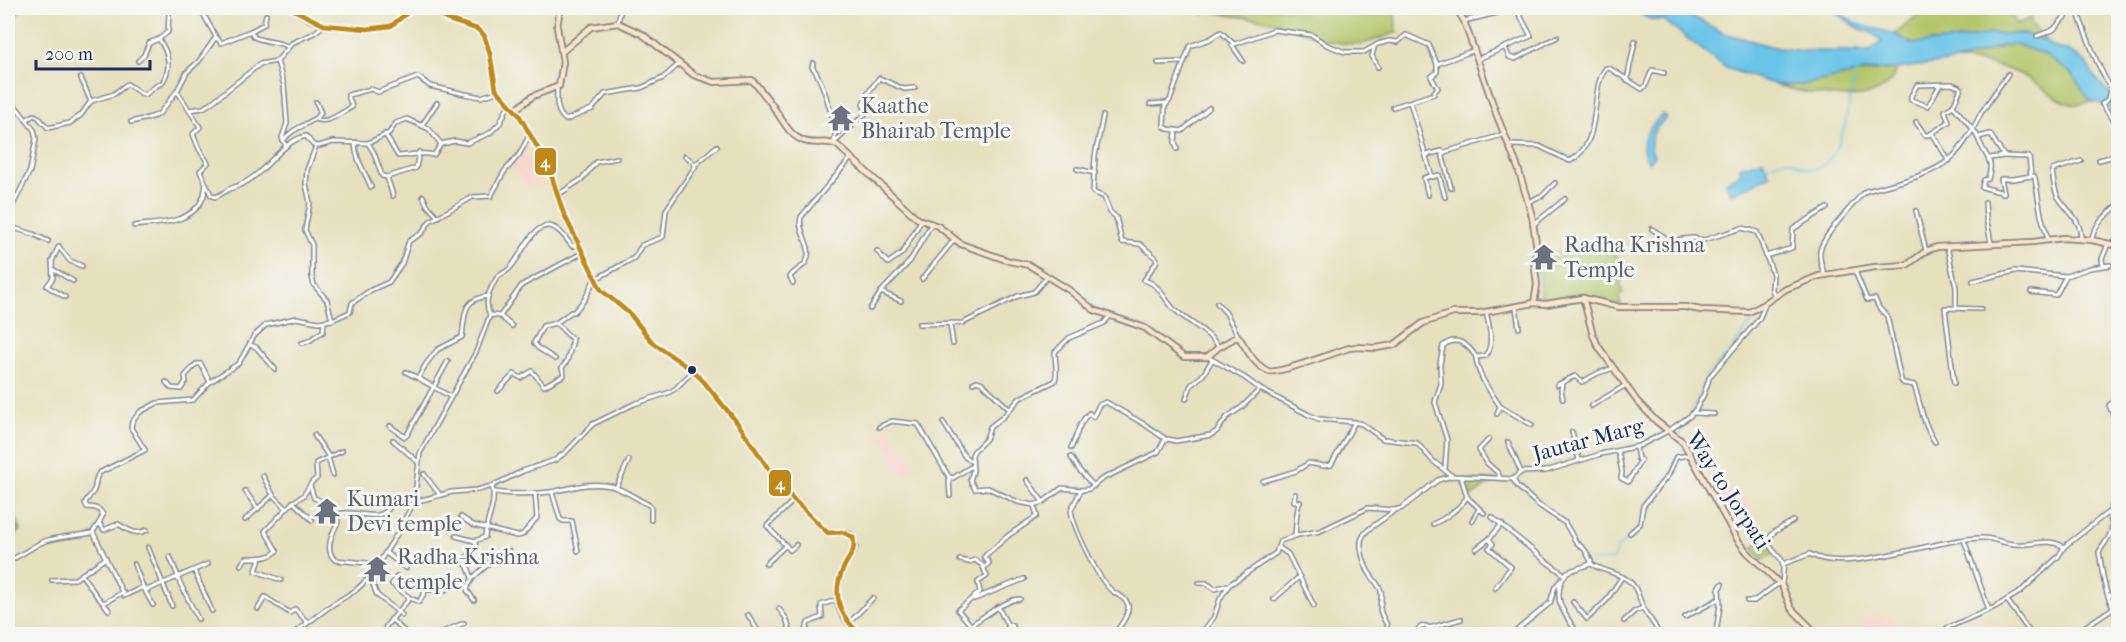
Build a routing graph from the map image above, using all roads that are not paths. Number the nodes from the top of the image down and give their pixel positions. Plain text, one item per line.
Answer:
1 (172, 8) edge
2 (200, 8) edge
3 (290, 8) edge
4 (413, 8) edge
5 (432, 8) edge
6 (560, 8) edge
7 (621, 8) edge
8 (1456, 8) edge
9 (1487, 8) edge
10 (1515, 8) edge
11 (2073, 8) edge
12 (2078, 8) edge
13 (1509, 10) dead end
14 (1490, 14) junction
15 (266, 15) dead end
16 (1464, 21) junction
17 (618, 23) junction
18 (324, 25) junction
19 (251, 31) junction
20 (2037, 36) dead end
21 (216, 37) junction
22 (1557, 37) dead end
23 (159, 39) junction
24 (1635, 41) dead end
25 (1234, 44) junction
26 (287, 46) junction
27 (1375, 46) junction
28 (1505, 47) junction
29 (1475, 50) junction
30 (562, 51) junction
31 (1478, 59) junction
32 (138, 61) dead end
33 (277, 61) junction
34 (1244, 61) dead end
35 (1182, 62) junction
36 (813, 63) dead end
37 (1158, 63) dead end
38 (679, 64) junction
39 (1437, 64) junction
40 (1378, 67) dead end
41 (1664, 73) dead end
42 (2008, 74) dead end
43 (81, 78) dead end
44 (1627, 80) junction
45 (1940, 85) junction
46 (557, 88) junction
47 (915, 88) dead end
48 (177, 91) junction
49 (497, 92) junction
50 (91, 102) junction
51 (316, 102) dead end
52 (1410, 102) junction
53 (1166, 103) junction
54 (437, 104) dead end
55 (509, 104) junction
56 (1150, 104) dead end
57 (1953, 106) junction
58 (1393, 107) dead end
59 (1209, 108) dead end
60 (189, 110) junction
61 (515, 110) junction
62 (8, 116) edge
63 (1103, 116) dead end
64 (315, 119) junction
65 (26, 120) junction
66 (131, 122) dead end
67 (1916, 122) dead end
68 (422, 125) junction
69 (1973, 129) junction
70 (1176, 132) junction
71 (1932, 133) junction
72 (385, 134) junction
73 (1505, 134) junction
74 (2118, 134) edge
75 (529, 136) junction
76 (1979, 137) junction
77 (283, 141) junction
78 (355, 142) junction
79 (368, 143) junction
80 (833, 143) junction
81 (441, 144) junction
82 (1510, 145) junction
83 (287, 146) junction
84 (316, 146) junction
85 (717, 146) dead end
86 (1177, 149) dead end
87 (419, 152) junction
88 (1442, 153) junction
89 (1426, 155) junction
90 (2118, 155) edge
91 (685, 156) dead end
92 (2004, 156) junction
93 (852, 157) junction
94 (618, 158) dead end
95 (1990, 158) junction
96 (2099, 160) dead end
97 (1949, 161) junction
98 (2081, 161) dead end
99 (695, 165) junction
100 (1077, 169) dead end
101 (1095, 173) junction
102 (1431, 176) junction
103 (2031, 176) junction
104 (387, 177) junction
105 (1555, 183) dead end
106 (206, 184) junction
107 (371, 187) dead end
108 (1451, 188) dead end
109 (558, 195) junction
110 (1428, 195) dead end
111 (393, 196) dead end
112 (423, 196) dead end
113 (1445, 197) dead end
114 (1565, 198) dead end
115 (1528, 202) junction
116 (1985, 202) dead end
117 (2118, 205) edge
118 (1827, 208) dead end
119 (1916, 211) dead end
120 (438, 217) junction
121 (921, 221) junction
122 (932, 223) junction
123 (1533, 224) junction
124 (134, 226) dead end
125 (14, 228) junction
126 (1652, 229) dead end
127 (2118, 231) edge
128 (8, 235) edge
129 (2048, 239) junction
130 (2080, 239) junction
131 (954, 240) junction
132 (2092, 240) junction
133 (48, 241) dead end
134 (1991, 243) junction
135 (2108, 243) junction
136 (579, 245) junction
137 (2117, 246) edge
138 (1947, 247) junction
139 (878, 250) dead end
140 (1926, 252) junction
141 (582, 253) junction
142 (1766, 256) junction
143 (2103, 265) junction
144 (2110, 265) dead end
145 (82, 266) dead end
146 (54, 270) junction
147 (1855, 271) junction
148 (1825, 275) junction
149 (2066, 276) junction
150 (1047, 277) junction
151 (922, 279) dead end
152 (594, 280) junction
153 (73, 281) dead end
154 (1973, 281) dead end
155 (794, 284) dead end
156 (881, 292) junction
157 (2031, 292) dead end
158 (488, 296) junction
159 (1775, 296) junction
160 (65, 297) dead end
161 (1583, 298) junction
162 (901, 301) dead end
163 (1217, 303) dead end
164 (1534, 303) junction
165 (1765, 303) junction
166 (1516, 307) junction
167 (1956, 308) junction
168 (870, 309) dead end
169 (1981, 309) dead end
170 (1486, 312) junction
171 (490, 315) junction
172 (1110, 315) junction
173 (500, 316) junction
174 (332, 320) junction
175 (324, 322) junction
176 (555, 323) junction
177 (919, 324) dead end
178 (950, 324) junction
179 (512, 326) dead end
180 (1519, 328) dead end
181 (1238, 336) junction
182 (302, 343) dead end
183 (953, 344) dead end
184 (250, 345) junction
185 (1219, 347) junction
186 (1476, 357) junction
187 (555, 359) dead end
188 (1210, 359) junction
189 (448, 361) dead end
190 (1614, 368) junction
191 (276, 369) dead end
192 (693, 371) junction
193 (406, 372) dead end
194 (418, 378) junction
195 (166, 382) dead end
196 (210, 382) junction
197 (1562, 382) junction
198 (973, 383) dead end
199 (1954, 383) dead end
200 (1557, 384) dead end
201 (1626, 385) junction
202 (433, 387) junction
203 (1260, 389) junction
204 (498, 391) dead end
205 (451, 397) junction
206 (1186, 399) dead end
207 (1563, 399) dead end
208 (2118, 399) edge
209 (1500, 406) junction
210 (1591, 406) dead end
211 (1009, 409) junction
212 (1694, 412) junction
213 (1497, 414) dead end
214 (1714, 414) dead end
215 (943, 422) dead end
216 (1356, 422) junction
217 (1532, 425) dead end
218 (390, 426) dead end
219 (879, 427) dead end
220 (2118, 428) edge
221 (1668, 431) junction
222 (1572, 432) dead end
223 (314, 435) dead end
224 (1489, 439) dead end
225 (393, 440) dead end
226 (1167, 440) junction
227 (1508, 442) dead end
228 (1935, 442) dead end
229 (1636, 447) junction
230 (1071, 448) dead end
231 (342, 451) dead end
232 (1618, 452) junction
233 (1691, 455) junction
234 (329, 457) junction
235 (1071, 457) dead end
236 (629, 460) dead end
237 (1580, 460) junction
238 (418, 462) junction
239 (972, 464) junction
240 (1445, 468) junction
241 (1521, 472) junction
242 (424, 474) dead end
243 (263, 476) dead end
244 (333, 476) dead end
245 (1452, 476) junction
246 (1461, 476) junction
247 (949, 477) junction
248 (1500, 478) junction
249 (1513, 479) junction
250 (1027, 480) dead end
251 (1263, 481) dead end
252 (2118, 482) edge
253 (309, 486) junction
254 (492, 486) junction
255 (1094, 486) junction
256 (616, 488) junction
257 (1081, 490) junction
258 (245, 491) dead end
259 (494, 492) junction
260 (552, 492) junction
261 (535, 493) junction
262 (1295, 494) dead end
263 (273, 495) junction
264 (440, 495) junction
265 (950, 496) dead end
266 (1467, 497) junction
267 (794, 500) junction
268 (293, 502) junction
269 (1043, 502) junction
270 (412, 504) junction
271 (1034, 505) junction
272 (2118, 508) edge
273 (258, 509) junction
274 (287, 509) junction
275 (1479, 509) junction
276 (1395, 510) junction
277 (2110, 511) junction
278 (1484, 513) dead end
279 (336, 515) junction
280 (461, 517) dead end
281 (1492, 517) dead end
282 (245, 520) dead end
283 (312, 520) dead end
284 (651, 520) dead end
285 (1472, 521) dead end
286 (1793, 521) dead end
287 (99, 523) junction
288 (1432, 524) dead end
289 (1502, 524) junction
290 (485, 528) junction
291 (147, 530) dead end
292 (93, 532) junction
293 (1630, 533) dead end
294 (456, 536) dead end
295 (1295, 536) junction
296 (1489, 540) junction
297 (1964, 540) junction
298 (474, 541) junction
299 (786, 545) junction
300 (796, 545) dead end
301 (148, 547) dead end
302 (1278, 547) junction
303 (2064, 547) junction
304 (1476, 549) dead end
305 (509, 551) dead end
306 (579, 551) dead end
307 (386, 553) junction
308 (170, 557) dead end
309 (106, 558) junction
310 (260, 558) junction
311 (960, 560) dead end
312 (8, 561) edge
313 (134, 564) dead end
314 (208, 564) dead end
315 (241, 564) dead end
316 (377, 564) junction
317 (766, 564) dead end
318 (1591, 564) junction
319 (1783, 564) junction
320 (406, 568) dead end
321 (984, 568) junction
322 (194, 570) junction
323 (82, 574) junction
324 (397, 576) dead end
325 (178, 577) junction
326 (370, 577) junction
327 (1299, 577) junction
328 (1564, 577) junction
329 (1622, 577) junction
330 (472, 578) junction
331 (1024, 579) dead end
332 (52, 580) dead end
333 (281, 580) dead end
334 (162, 583) junction
335 (1199, 583) dead end
336 (1722, 584) dead end
337 (1229, 585) junction
338 (1780, 585) junction
339 (449, 587) dead end
340 (1495, 588) dead end
341 (144, 589) junction
342 (123, 592) junction
343 (2118, 593) edge
344 (2108, 596) junction
345 (410, 598) junction
346 (873, 598) dead end
347 (838, 599) junction
348 (1020, 599) dead end
349 (1274, 599) dead end
350 (1719, 599) junction
351 (474, 600) dead end
352 (2007, 600) junction
353 (970, 601) junction
354 (1747, 601) dead end
355 (1573, 602) dead end
356 (104, 603) junction
357 (153, 605) dead end
358 (172, 606) dead end
359 (1314, 606) dead end
360 (998, 607) junction
361 (1643, 608) junction
362 (2113, 608) junction
363 (258, 609) dead end
364 (779, 609) dead end
365 (109, 610) dead end
366 (1989, 610) junction
367 (212, 611) dead end
368 (398, 611) junction
369 (402, 615) dead end
370 (748, 615) dead end
371 (2118, 615) edge
372 (1685, 617) dead end
373 (198, 619) dead end
374 (392, 619) junction
375 (1461, 619) dead end
376 (1624, 621) dead end
377 (307, 622) junction
378 (464, 623) dead end
379 (848, 624) junction
380 (970, 625) junction
381 (1429, 628) junction
382 (1414, 633) edge
383 (1716, 633) edge
384 (293, 634) edge
385 (385, 634) edge
386 (407, 634) edge
387 (438, 634) edge
388 (760, 634) edge
389 (791, 634) edge
390 (805, 634) edge
391 (860, 634) edge
392 (978, 634) edge
393 (1016, 634) edge
394 (1114, 634) edge
395 (1201, 634) edge
396 (1386, 634) edge
397 (1427, 634) edge
398 (1512, 634) edge
399 (1578, 634) edge
400 (1658, 634) edge
401 (1817, 634) edge
402 (1943, 634) edge
403 (2031, 634) edge
404 (2074, 634) edge

1 - 23 street
2 - 21 street
3 - 18 main road
4 - 18 main road
5 - 49 main road
6 - 30 street
7 - 17 street
8 - 16 street
9 - 14 street
10 - 28 street
11 - 20 street
12 - 74 street
13 - 14 street
14 - 16 street
15 - 19 street
16 - 29 street
17 - 30 street
17 - 38 street
18 - 26 street
19 - 21 street
19 - 26 street
21 - 48 street
22 - 28 street
23 - 32 street
23 - 50 street
24 - 44 street
25 - 27 street
25 - 34 street
25 - 35 street
26 - 33 street
27 - 39 street
27 - 40 street
28 - 31 street
29 - 31 street
29 - 39 street
30 - 46 street
31 - 73 street
33 - 60 street
33 - 77 street
35 - 37 street
35 - 53 street
36 - 80 street
38 - 46 street
38 - 80 street
39 - 52 street
41 - 44 street
42 - 69 street
43 - 50 street
44 - 82 street
45 - 45 street
45 - 57 street
46 - 61 street
47 - 80 street
48 - 60 street
48 - 66 street
49 - 55 main road
49 - 64 street
50 - 65 street
51 - 64 street
52 - 58 street
52 - 89 street
53 - 56 street
53 - 70 street
54 - 68 street
55 - 61 main road
55 - 81 street
57 - 69 street
57 - 71 street
59 - 70 street
60 - 106 street
61 - 75 main road
62 - 65 street
63 - 101 street
64 - 77 street
65 - 125 street
67 - 71 street
68 - 72 street
68 - 81 street
69 - 76 street
69 - 97 street
70 - 86 street
71 - 97 street
72 - 79 street
72 - 87 street
73 - 82 street
73 - 88 street
75 - 109 main road
75 - 120 street
76 - 92 street
76 - 95 street
77 - 83 street
78 - 79 street
78 - 84 street
78 - 107 street
79 - 104 street
80 - 93 street
81 - 87 street
82 - 115 street
83 - 84 street
83 - 106 street
84 - 174 street
85 - 99 street
87 - 104 street
88 - 89 street
88 - 108 street
89 - 102 street
90 - 96 street
91 - 99 street
92 - 95 street
92 - 103 street
93 - 121 street
93 - 155 street
94 - 109 street
95 - 103 street
97 - 148 street
98 - 130 street
99 - 152 street
100 - 101 street
101 - 185 street
102 - 110 street
102 - 113 street
103 - 129 street
104 - 111 street
105 - 115 street
106 - 124 street
109 - 136 main road
112 - 120 street
114 - 123 street
115 - 123 street
116 - 134 street
117 - 132 street
118 - 142 street
119 - 140 street
120 - 174 street
121 - 122 street
121 - 139 street
122 - 131 street
122 - 156 street
123 - 164 street
125 - 128 street
125 - 133 street
126 - 142 street
127 - 137 street
129 - 130 street
129 - 134 street
130 - 132 street
131 - 150 street
131 - 151 street
132 - 135 street
134 - 138 street
135 - 137 street
135 - 143 street
136 - 141 main road
136 - 158 street
138 - 140 street
138 - 167 street
140 - 147 street
141 - 152 main road
141 - 173 street
142 - 159 street
143 - 144 street
143 - 149 street
145 - 146 street
146 - 153 street
146 - 160 street
147 - 148 street
147 - 228 street
148 - 159 street
149 - 154 street
149 - 157 street
150 - 172 street
150 - 178 street
152 - 176 street
152 - 192 main road
156 - 162 street
156 - 168 street
158 - 171 street
158 - 194 street
159 - 165 street
161 - 164 street
161 - 165 street
161 - 190 street, Way to Jorpati
163 - 181 street
164 - 166 street
165 - 212 street, Jautar Marg
166 - 170 street
166 - 180 street
167 - 169 street
167 - 199 street
170 - 181 street
170 - 186 street
171 - 173 street
171 - 205 street
172 - 188 street
172 - 211 street
173 - 179 street
174 - 175 street
175 - 182 street
175 - 184 street
176 - 187 street
176 - 204 street
177 - 178 street
178 - 183 street
181 - 185 street
184 - 191 street
184 - 196 street
185 - 188 street
186 - 209 street
186 - 240 street
188 - 203 street
188 - 206 street
189 - 202 street
190 - 197 street
190 - 201 street, Way to Jorpati
192 - 254 street
192 - 267 main road
193 - 194 street
194 - 202 street
195 - 196 street
196 - 287 street
197 - 200 street
197 - 207 street
198 - 211 street
201 - 210 street
201 - 221 street, Way to Jorpati
202 - 205 street
202 - 218 street
203 - 216 street
203 - 226 street
205 - 238 street
208 - 220 street
209 - 213 street
209 - 217 street
211 - 239 street
212 - 214 street
212 - 221 street, Jautar Marg
215 - 239 street
216 - 240 street
216 - 251 street
219 - 247 street
221 - 229 street, Jautar Marg
221 - 233 street, Way to Jorpati
222 - 237 street
223 - 234 street
224 - 248 street
225 - 238 street
226 - 230 street
226 - 255 street
227 - 241 street
229 - 232 street, Jautar Marg
229 - 232 street
231 - 234 street
232 - 237 street, Jautar Marg
233 - 293 street
233 - 338 street, Way to Jorpati
234 - 244 street
234 - 253 street
235 - 255 street
236 - 256 street
237 - 241 street, Jautar Marg
238 - 270 street
239 - 247 street
239 - 271 street
240 - 245 street
241 - 249 street, Jautar Marg
242 - 264 street
243 - 263 street
245 - 246 street, Jautar Marg
245 - 276 street
246 - 248 street, Jautar Marg
246 - 266 street
247 - 265 street
248 - 249 street, Jautar Marg
249 - 318 street
250 - 269 street
252 - 277 street
253 - 268 street
253 - 279 street
254 - 259 street
254 - 264 street
255 - 257 street
256 - 260 street
256 - 284 street
257 - 269 street
257 - 394 street
258 - 273 street
259 - 261 street
259 - 290 street
260 - 261 street
260 - 306 street
261 - 290 street
262 - 295 street
263 - 273 street
263 - 274 street
264 - 270 street
266 - 275 street
266 - 288 street
267 - 299 street
267 - 347 main road
268 - 274 street
268 - 283 street
269 - 271 street
270 - 279 street
270 - 307 street
271 - 321 street
272 - 277 street
273 - 282 street
274 - 310 street
275 - 278 street
275 - 285 street
276 - 295 street
276 - 396 street
277 - 303 street
277 - 344 street
279 - 316 street
280 - 290 street
281 - 289 street
286 - 319 street
287 - 291 street
287 - 292 street
289 - 296 street
289 - 328 street
290 - 298 street
292 - 309 street
292 - 312 street
294 - 298 street
295 - 302 street
296 - 304 street
296 - 340 street
297 - 303 street
297 - 319 street
297 - 366 street
298 - 330 street
299 - 300 street
299 - 317 street
301 - 334 street
302 - 327 street
302 - 337 street
303 - 352 street
305 - 330 street
307 - 316 street
307 - 320 street
308 - 325 street
309 - 323 street
309 - 342 street
310 - 315 street
310 - 333 street
311 - 321 street
313 - 341 street
314 - 322 street
316 - 326 street
318 - 328 street
318 - 329 street
319 - 338 street
321 - 353 street
322 - 325 street
322 - 367 street
323 - 332 street
323 - 356 street
324 - 345 street
325 - 334 street
325 - 373 street
326 - 368 street
326 - 377 street
327 - 349 street
327 - 359 street
328 - 398 street
328 - 399 street
329 - 355 street
329 - 361 street
330 - 351 street
331 - 353 street
334 - 341 street
334 - 358 street
335 - 337 street
336 - 350 street
337 - 395 street
338 - 354 street
338 - 401 street, Way to Jorpati
339 - 345 street
341 - 342 street
341 - 357 street
342 - 356 street
343 - 344 street
344 - 362 street
345 - 368 street
346 - 379 street
347 - 379 main road
347 - 390 street
348 - 360 street
350 - 372 street
350 - 383 street
352 - 366 street
352 - 403 street
353 - 380 street
356 - 365 street
360 - 380 street
360 - 393 street
361 - 376 street
361 - 400 street
362 - 371 street
362 - 404 street
363 - 377 street
364 - 389 street
366 - 402 street
368 - 369 street
368 - 374 street
370 - 388 street
374 - 385 street
374 - 386 street
375 - 381 street
377 - 384 street
378 - 387 street
379 - 391 main road
380 - 392 street
381 - 382 street
381 - 397 street

